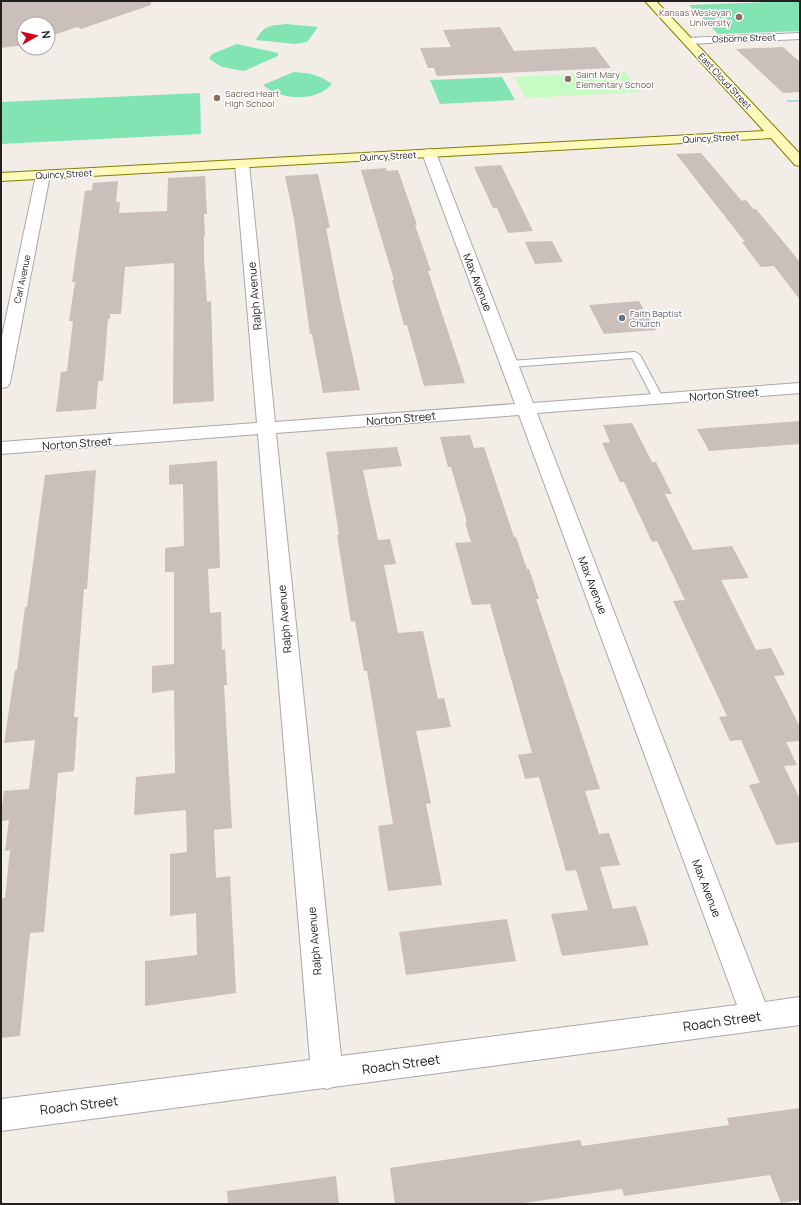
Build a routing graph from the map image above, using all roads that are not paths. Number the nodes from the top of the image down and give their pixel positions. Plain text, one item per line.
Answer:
1 (650, 1) edge
2 (800, 36) edge
3 (687, 41) junction
4 (774, 134) junction
5 (429, 153) junction
6 (800, 162) edge
7 (242, 164) junction
8 (43, 175) junction
9 (1, 177) edge
10 (510, 364) junction
11 (1, 383) edge
12 (800, 388) edge
13 (658, 398) junction
14 (527, 408) junction
15 (266, 429) junction
16 (1, 448) edge
17 (800, 1011) edge
18 (756, 1017) junction
19 (327, 1074) junction
20 (1, 1116) edge

1 - 3 street, East Cloud Street
2 - 3 street, Osborne Street
3 - 4 street, East Cloud Street
4 - 5 street, Quincy Street
4 - 6 street, East Cloud Street
5 - 7 street, Quincy Street
5 - 10 street, Max Avenue
7 - 8 street, Quincy Street
7 - 15 street, Ralph Avenue
8 - 9 street, Quincy Street
8 - 11 street, Carl Avenue
10 - 13 lane
10 - 14 street, Max Avenue
12 - 13 street, Norton Street
13 - 14 street, Norton Street
14 - 15 street, Norton Street
14 - 18 street, Max Avenue
15 - 16 street, Norton Street
15 - 19 street, Ralph Avenue
17 - 18 street, Roach Street
18 - 19 street, Roach Street
19 - 20 street, Roach Street

